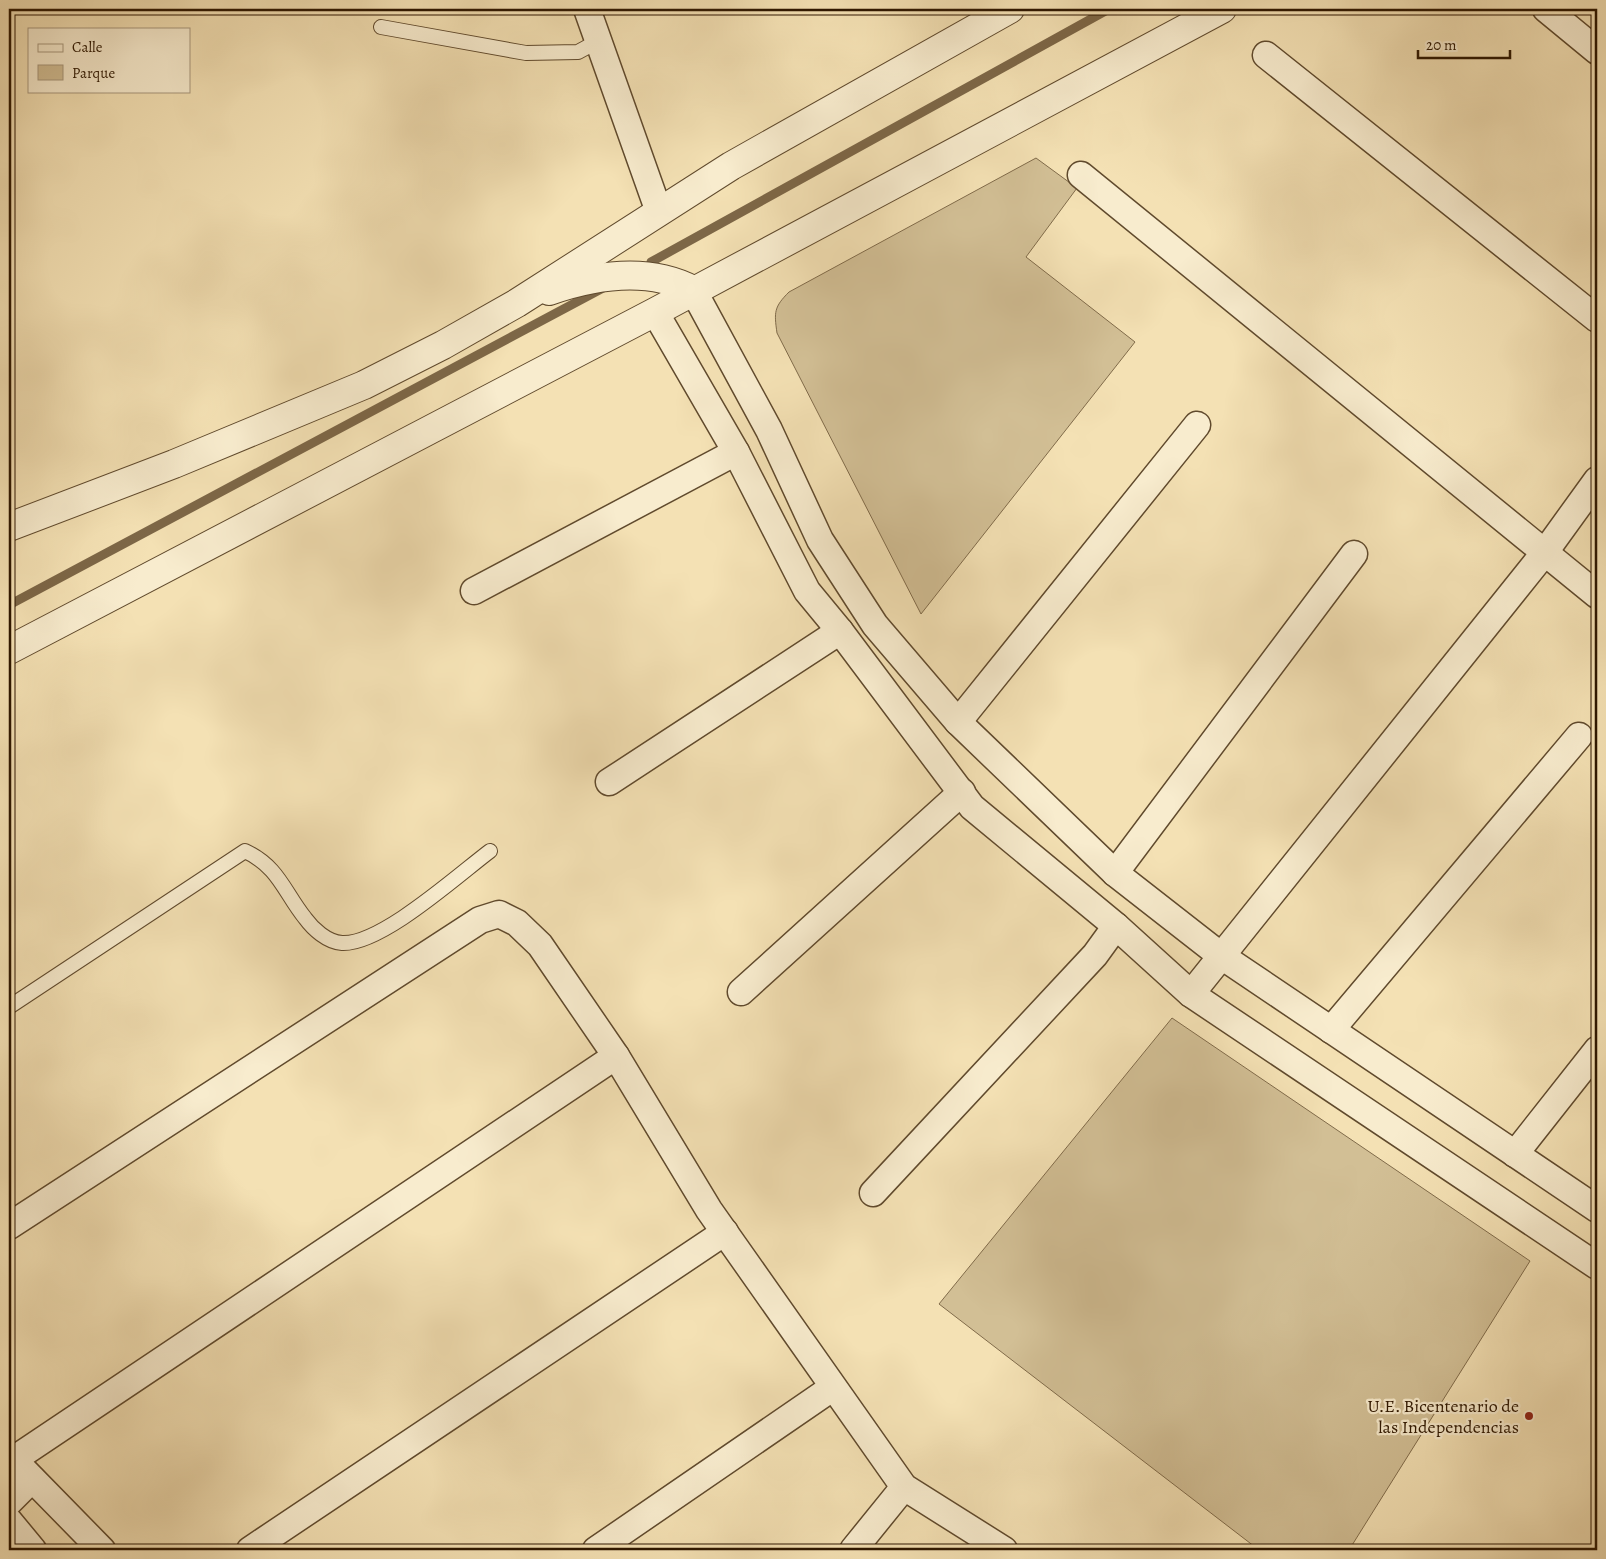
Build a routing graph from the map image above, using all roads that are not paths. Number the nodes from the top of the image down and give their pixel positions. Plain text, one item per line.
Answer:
1 (587, 9) edge
2 (1010, 9) edge
3 (1222, 9) edge
4 (1546, 9) edge
5 (382, 27) dead end
6 (600, 40) junction
7 (1597, 51) edge
8 (1266, 55) dead end
9 (1081, 175) dead end
10 (659, 212) junction
11 (694, 290) junction
12 (517, 303) junction
13 (655, 312) junction
14 (1597, 319) edge
15 (1197, 425) dead end
16 (736, 452) junction
17 (1597, 480) edge
18 (9, 527) edge
19 (1544, 552) junction
20 (1354, 554) dead end
21 (474, 591) dead end
22 (1597, 595) edge
23 (840, 631) junction
24 (9, 650) edge
25 (958, 722) junction
26 (1579, 736) dead end
27 (609, 782) dead end
28 (962, 792) junction
29 (490, 851) dead end
30 (1115, 873) junction
31 (1116, 926) junction
32 (1220, 955) junction
33 (741, 992) dead end
34 (1191, 994) junction
35 (9, 1007) edge
36 (1331, 1030) junction
37 (1597, 1050) edge
38 (616, 1056) junction
39 (1515, 1154) junction
40 (873, 1193) dead end
41 (1597, 1209) edge
42 (9, 1226) edge
43 (725, 1232) junction
44 (1597, 1266) edge
45 (832, 1388) junction
46 (11, 1457) edge
47 (32, 1479) junction
48 (904, 1487) junction
49 (9, 1502) edge
50 (102, 1550) edge
51 (250, 1550) edge
52 (596, 1550) edge
53 (853, 1550) edge
54 (1004, 1550) edge

1 - 6 street
2 - 10 street
3 - 11 street
4 - 7 street
5 - 6 lane
6 - 10 street
8 - 14 street
9 - 19 street
10 - 12 street
11 - 12 street
11 - 13 street
11 - 25 street
12 - 18 street
13 - 16 street
13 - 24 street
15 - 25 street
16 - 21 street
16 - 23 street
17 - 19 street
19 - 22 street
19 - 32 street
20 - 30 street
23 - 27 street
23 - 28 street
25 - 30 street
26 - 36 street
28 - 31 street
28 - 33 street
29 - 35 lane
30 - 32 street
31 - 34 street
31 - 40 street
32 - 34 street
32 - 36 street
34 - 44 street
36 - 39 street
37 - 39 street
38 - 42 street
38 - 43 street
38 - 46 street
39 - 41 street
43 - 45 street
43 - 51 street
45 - 48 street
45 - 52 street
46 - 47 street
47 - 49 street
47 - 50 street
48 - 53 street
48 - 54 street

